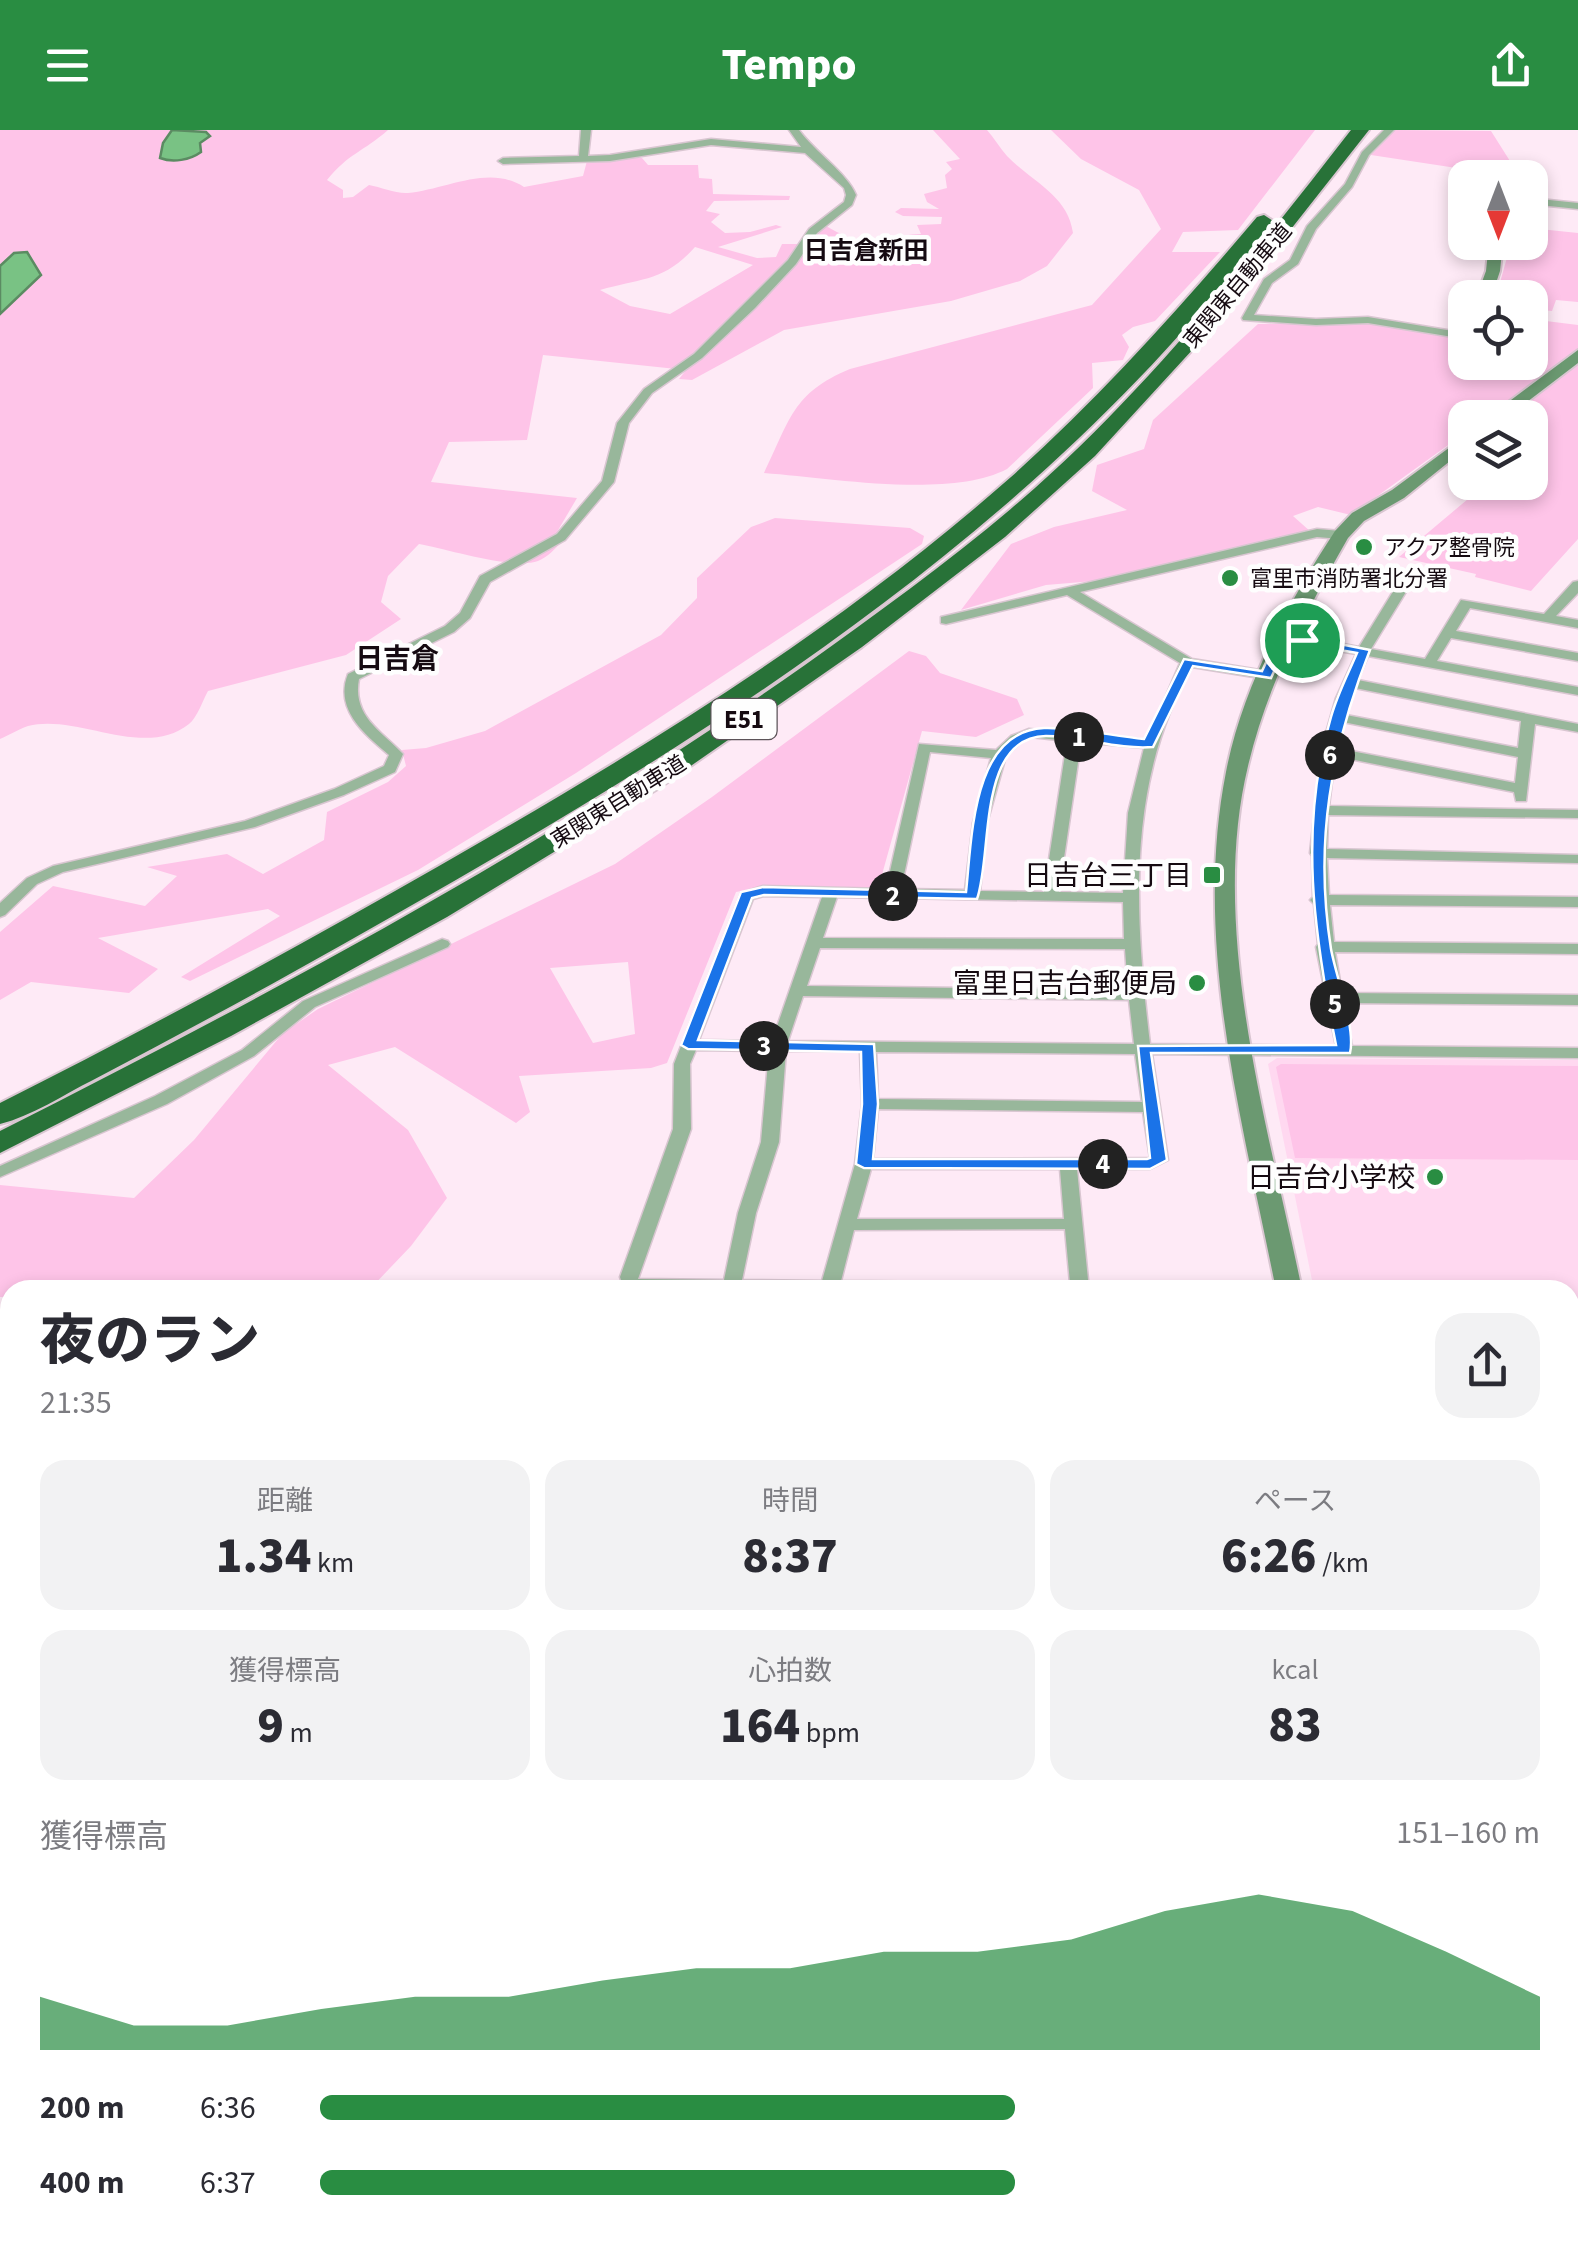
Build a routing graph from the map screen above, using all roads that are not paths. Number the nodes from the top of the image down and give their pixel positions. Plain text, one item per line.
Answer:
1 (586, 130) edge
2 (794, 130) edge
3 (1335, 130) edge
4 (1360, 130) edge
5 (1390, 130) edge
6 (808, 150) junction
7 (583, 159) junction
8 (502, 161) dead end
9 (1548, 203) edge
10 (1578, 206) edge
11 (1448, 333) edge
12 (1578, 355) edge
13 (1519, 400) edge
14 (1448, 454) edge
15 (1341, 535) junction
16 (1440, 583) dead end
17 (1578, 586) edge
18 (1069, 590) junction
19 (1546, 618) junction
20 (946, 620) dead end
21 (1578, 624) edge
22 (1447, 632) junction
23 (1284, 637) junction
24 (1364, 650) junction
25 (1578, 657) edge
26 (1188, 662) junction
27 (1429, 663) junction
28 (1266, 675) junction
29 (1350, 683) junction
30 (1578, 691) edge
31 (1337, 717) junction
32 (1528, 718) junction
33 (1578, 728) edge
34 (1075, 736) junction
35 (1148, 744) junction
36 (1330, 751) junction
37 (1525, 754) junction
38 (999, 756) junction
39 (1522, 790) junction
40 (1320, 810) junction
41 (1520, 813) junction
42 (1578, 814) edge
43 (1317, 854) junction
44 (1578, 858) edge
45 (830, 895) junction
46 (892, 896) junction
47 (972, 896) junction
48 (1051, 896) junction
49 (1132, 898) junction
50 (1318, 900) junction
51 (1578, 902) edge
52 (0, 912) edge
53 (815, 943) junction
54 (442, 944) dead end
55 (1134, 944) junction
56 (1324, 947) junction
57 (1578, 949) edge
58 (798, 991) junction
59 (1135, 995) junction
60 (1334, 998) junction
61 (1578, 1000) edge
62 (688, 1045) junction
63 (778, 1046) junction
64 (868, 1047) junction
65 (1143, 1049) junction
66 (1244, 1049) junction
67 (1345, 1050) junction
68 (1578, 1053) edge
69 (870, 1104) junction
70 (1152, 1107) junction
71 (0, 1115) edge
72 (0, 1143) edge
73 (864, 1164) junction
74 (1068, 1164) junction
75 (0, 1172) edge
76 (1074, 1224) junction
77 (845, 1225) junction
78 (632, 1280) edge
79 (733, 1280) edge
80 (832, 1280) edge
81 (1079, 1280) edge
82 (1288, 1280) edge

1 - 7 street
2 - 6 street
3 - 71 highway, 東関東自動車道 / E51
4 - 72 highway, 東関東自動車道 / E51
5 - 11 street
6 - 7 street
6 - 52 street
7 - 8 street
9 - 10 street
12 - 13 street
14 - 15 street
15 - 18 street
15 - 23 street
16 - 24 street
17 - 19 street
18 - 20 street
18 - 26 street
19 - 21 street
19 - 22 street
22 - 25 street
22 - 27 street
23 - 24 street
23 - 28 street
24 - 27 street
24 - 29 street
26 - 28 street
26 - 35 street
27 - 30 street
28 - 66 street
29 - 31 street
29 - 32 street
31 - 36 street
31 - 37 street
32 - 33 street
32 - 37 street
34 - 35 street
34 - 38 street
34 - 48 street
35 - 49 street
36 - 39 street
36 - 40 street
37 - 39 street
38 - 46 street
38 - 47 street
39 - 41 street
40 - 41 street
40 - 43 street
41 - 42 street
43 - 44 street
43 - 50 street
45 - 46 street
45 - 53 street
45 - 62 street
46 - 47 street
47 - 48 street
48 - 49 street
49 - 55 street
50 - 51 street
50 - 56 street
53 - 55 street
53 - 58 street
54 - 75 street
55 - 59 street
56 - 57 street
56 - 60 street
58 - 59 street
58 - 63 street
59 - 65 street
60 - 61 street
60 - 67 street
62 - 63 street
62 - 78 street
63 - 64 street
63 - 79 street
64 - 65 street
64 - 69 street
65 - 66 street
65 - 70 street
66 - 67 street
66 - 82 street
67 - 68 street
69 - 70 street
69 - 73 street
70 - 74 street
73 - 74 street
73 - 77 street
74 - 76 street
76 - 77 street
76 - 81 street
77 - 80 street

